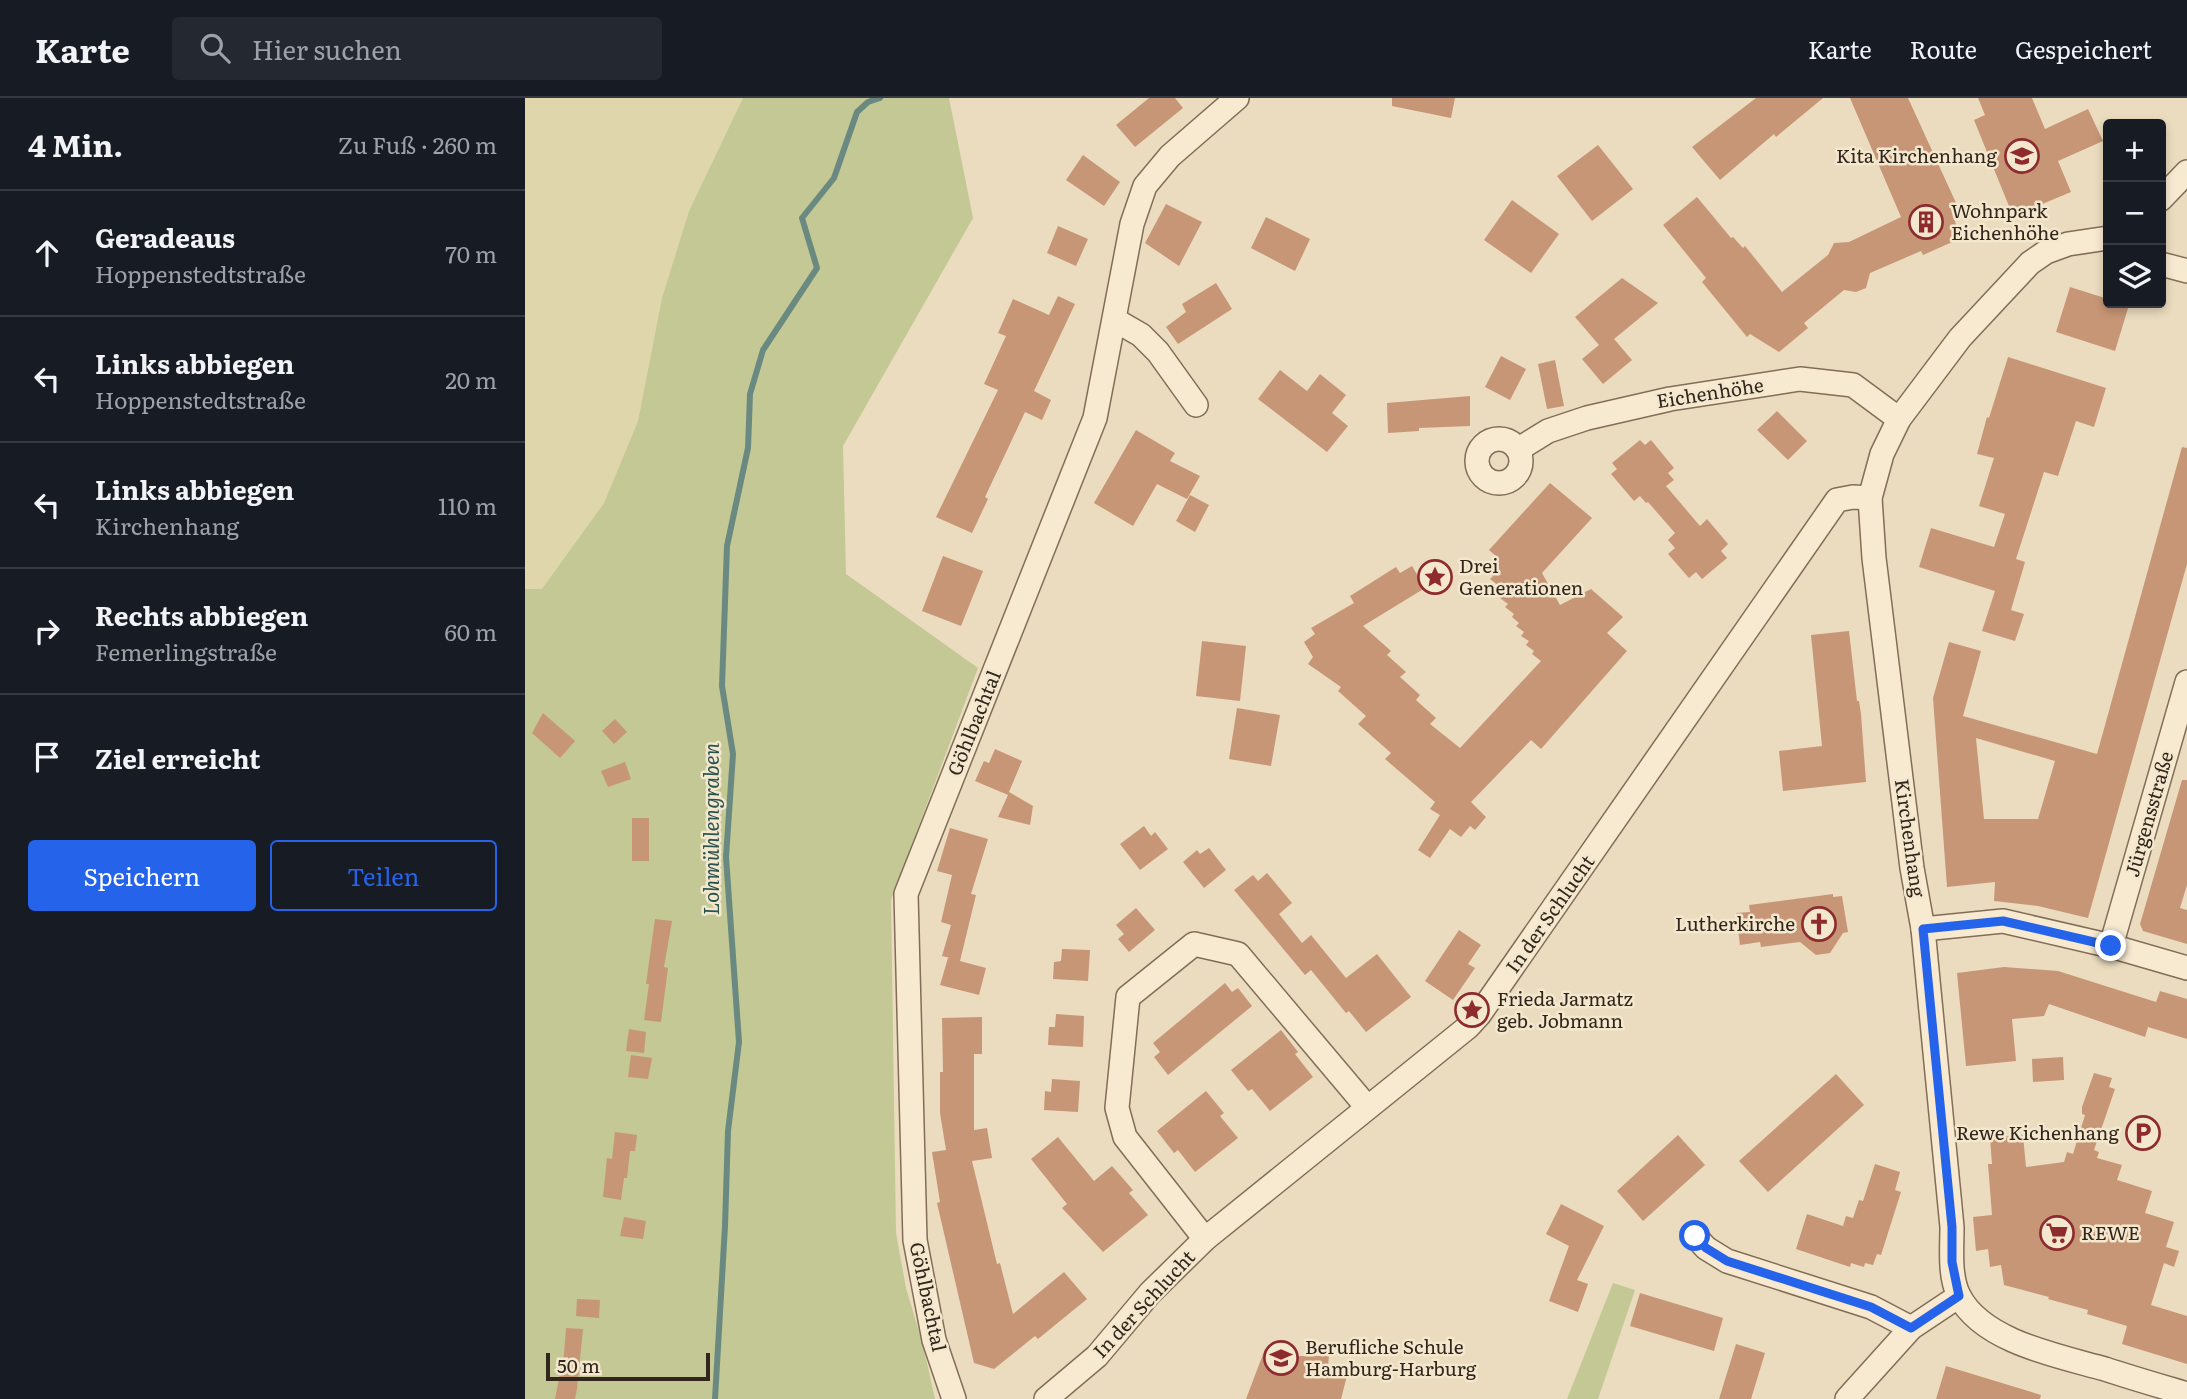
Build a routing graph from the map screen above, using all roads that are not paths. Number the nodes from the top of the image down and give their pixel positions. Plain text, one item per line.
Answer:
1 (1237, 98) edge
2 (2187, 172) edge
3 (2166, 194) edge
4 (2103, 239) edge
5 (2166, 265) edge
6 (2187, 271) edge
7 (1115, 320) junction
8 (1196, 405) dead end
9 (1899, 419) junction
10 (1519, 449) dead end
11 (1870, 498) junction
12 (2187, 682) edge
13 (1923, 929) junction
14 (2111, 946) junction
15 (2187, 968) edge
16 (1367, 1107) junction
17 (1695, 1236) dead end
18 (1205, 1239) junction
19 (1959, 1296) junction
20 (1911, 1328) junction
21 (2187, 1394) edge
22 (954, 1399) edge
23 (1046, 1399) edge
24 (1847, 1399) edge

1 - 7 street, Göhlbachtal
2 - 3 street
4 - 9 street, Kirchenhang
5 - 6 street
7 - 8 street
7 - 22 street, Göhlbachtal
9 - 10 street, Eichenhöhe
9 - 11 street, Kirchenhang
11 - 13 street, Kirchenhang
11 - 16 street, In der Schlucht
12 - 14 street, Jürgensstraße
13 - 14 street
13 - 19 street, Kirchenhang
14 - 15 street
16 - 18 street, In der Schlucht
16 - 18 street
17 - 20 street
18 - 23 street, In der Schlucht
19 - 20 street
19 - 21 street
20 - 24 street

